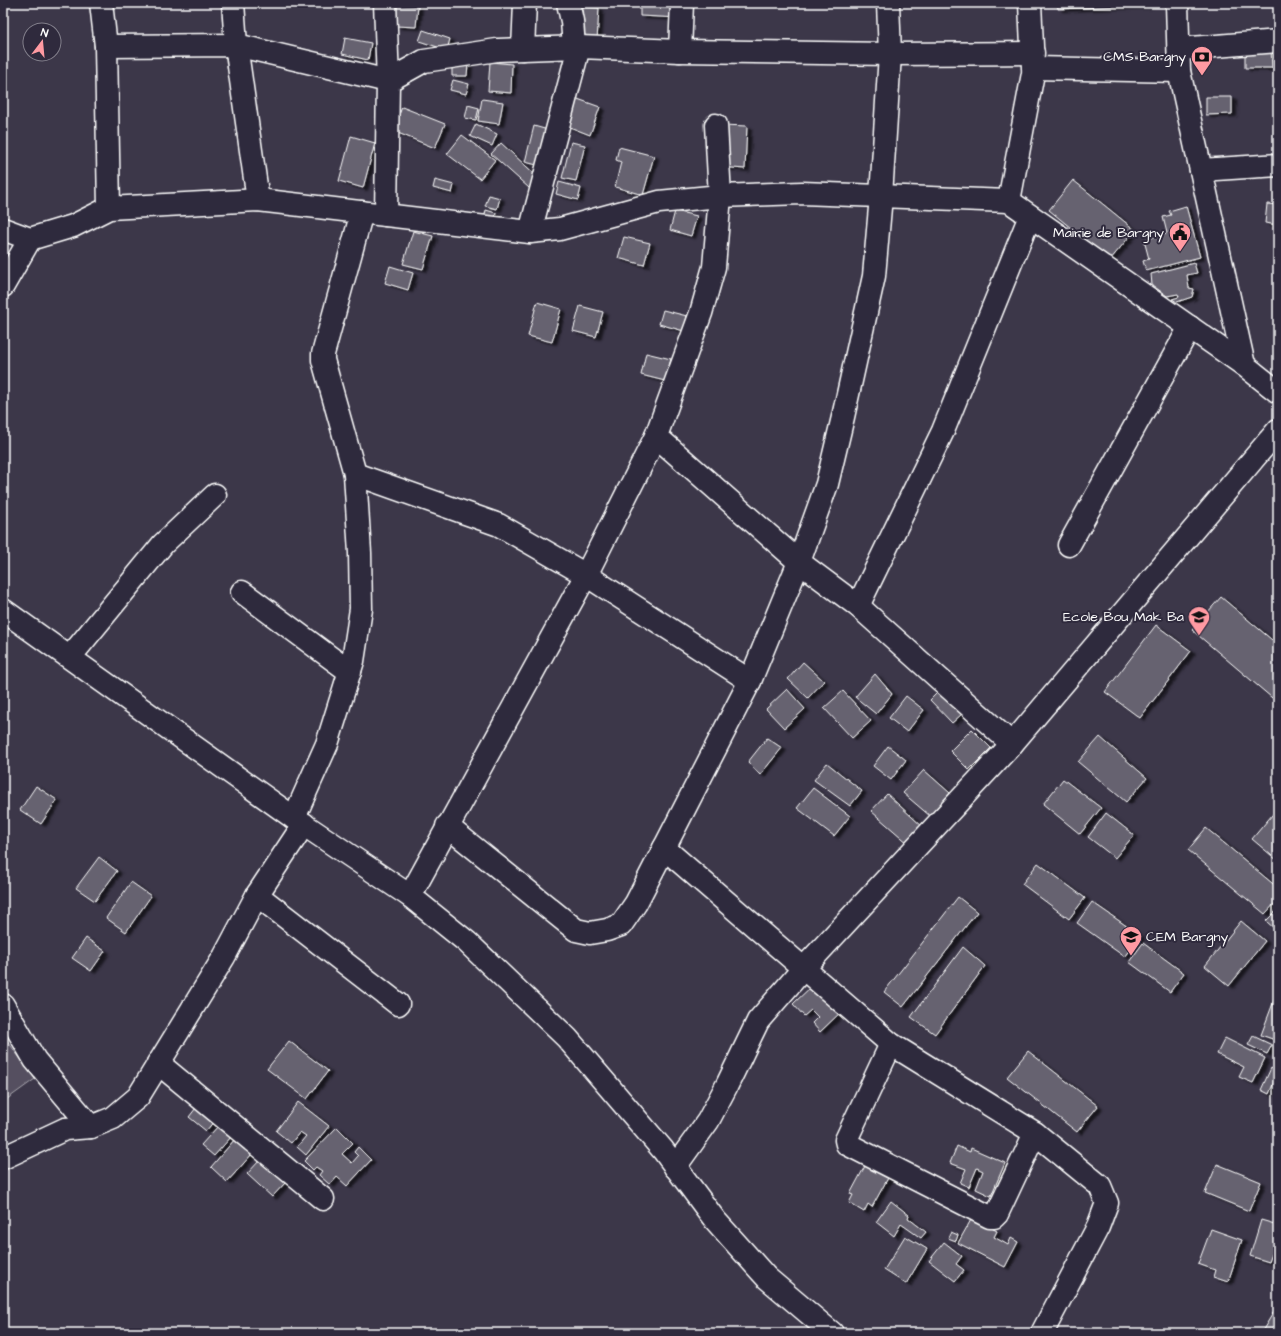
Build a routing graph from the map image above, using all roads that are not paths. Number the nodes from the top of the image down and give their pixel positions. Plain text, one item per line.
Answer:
1 (101, 3) edge
2 (233, 3) edge
3 (385, 3) edge
4 (525, 3) edge
5 (568, 3) edge
6 (682, 3) edge
7 (888, 3) edge
8 (1030, 3) edge
9 (1177, 3) edge
10 (1278, 41) edge
11 (236, 45) junction
12 (106, 46) junction
13 (577, 47) junction
14 (523, 49) junction
15 (1179, 49) junction
16 (680, 51) junction
17 (890, 54) junction
18 (1033, 61) junction
19 (1179, 71) junction
20 (388, 81) junction
21 (716, 125) dead end
22 (1278, 165) edge
23 (1200, 170) junction
24 (720, 196) junction
25 (881, 196) junction
26 (258, 200) junction
27 (1009, 200) junction
28 (109, 208) junction
29 (362, 212) junction
30 (386, 215) junction
31 (1030, 216) junction
32 (3, 229) edge
33 (530, 232) junction
34 (30, 239) junction
35 (3, 286) edge
36 (1190, 327) junction
37 (1244, 365) junction
38 (1278, 392) edge
39 (1278, 430) edge
40 (656, 436) junction
41 (355, 474) junction
42 (215, 494) dead end
43 (1069, 545) dead end
44 (799, 562) junction
45 (586, 574) junction
46 (242, 592) dead end
47 (858, 606) junction
48 (3, 610) edge
49 (70, 657) junction
50 (350, 672) junction
51 (750, 681) junction
52 (1012, 744) junction
53 (299, 821) junction
54 (447, 826) junction
55 (664, 848) junction
56 (257, 895) junction
57 (410, 896) junction
58 (803, 969) junction
59 (398, 1004) dead end
60 (3, 1005) edge
61 (891, 1044) junction
62 (158, 1063) junction
63 (91, 1127) junction
64 (1035, 1133) junction
65 (3, 1158) edge
66 (675, 1167) junction
67 (323, 1199) dead end
68 (832, 1333) edge
69 (1042, 1333) edge

1 - 12 street
2 - 11 street
3 - 20 street
4 - 14 street
5 - 13 street
6 - 16 street
7 - 17 street
8 - 18 street
9 - 15 street
10 - 15 street
11 - 12 street
11 - 20 street
11 - 26 street
12 - 28 street
13 - 14 street
13 - 16 street
13 - 33 street
14 - 20 street
15 - 19 street
16 - 17 street
17 - 18 street
17 - 25 street
18 - 19 street
18 - 27 street
19 - 23 street
20 - 30 street
21 - 24 street
22 - 23 street
23 - 37 street
24 - 25 street
24 - 33 street
24 - 40 street
25 - 27 street
25 - 44 street
26 - 28 street
26 - 29 street
27 - 31 street
28 - 34 street
29 - 30 street
29 - 41 street
30 - 33 street
31 - 36 street
31 - 47 street
32 - 34 street
34 - 35 street
36 - 37 street
36 - 43 street
37 - 38 street
39 - 52 street
40 - 44 street
40 - 45 street
41 - 45 street
41 - 50 street
42 - 49 street
44 - 47 street
44 - 51 street
45 - 51 street
45 - 54 street
46 - 50 street
47 - 52 street
48 - 49 street
49 - 53 street
50 - 53 street
51 - 55 street
52 - 58 street
53 - 56 street
53 - 57 street
54 - 55 street
54 - 57 street
55 - 58 street
56 - 59 street
56 - 62 street
57 - 66 street
58 - 61 street
58 - 66 street
60 - 63 street
61 - 64 street
61 - 64 street
62 - 63 street
62 - 67 street
63 - 65 street
64 - 69 street
66 - 68 street

